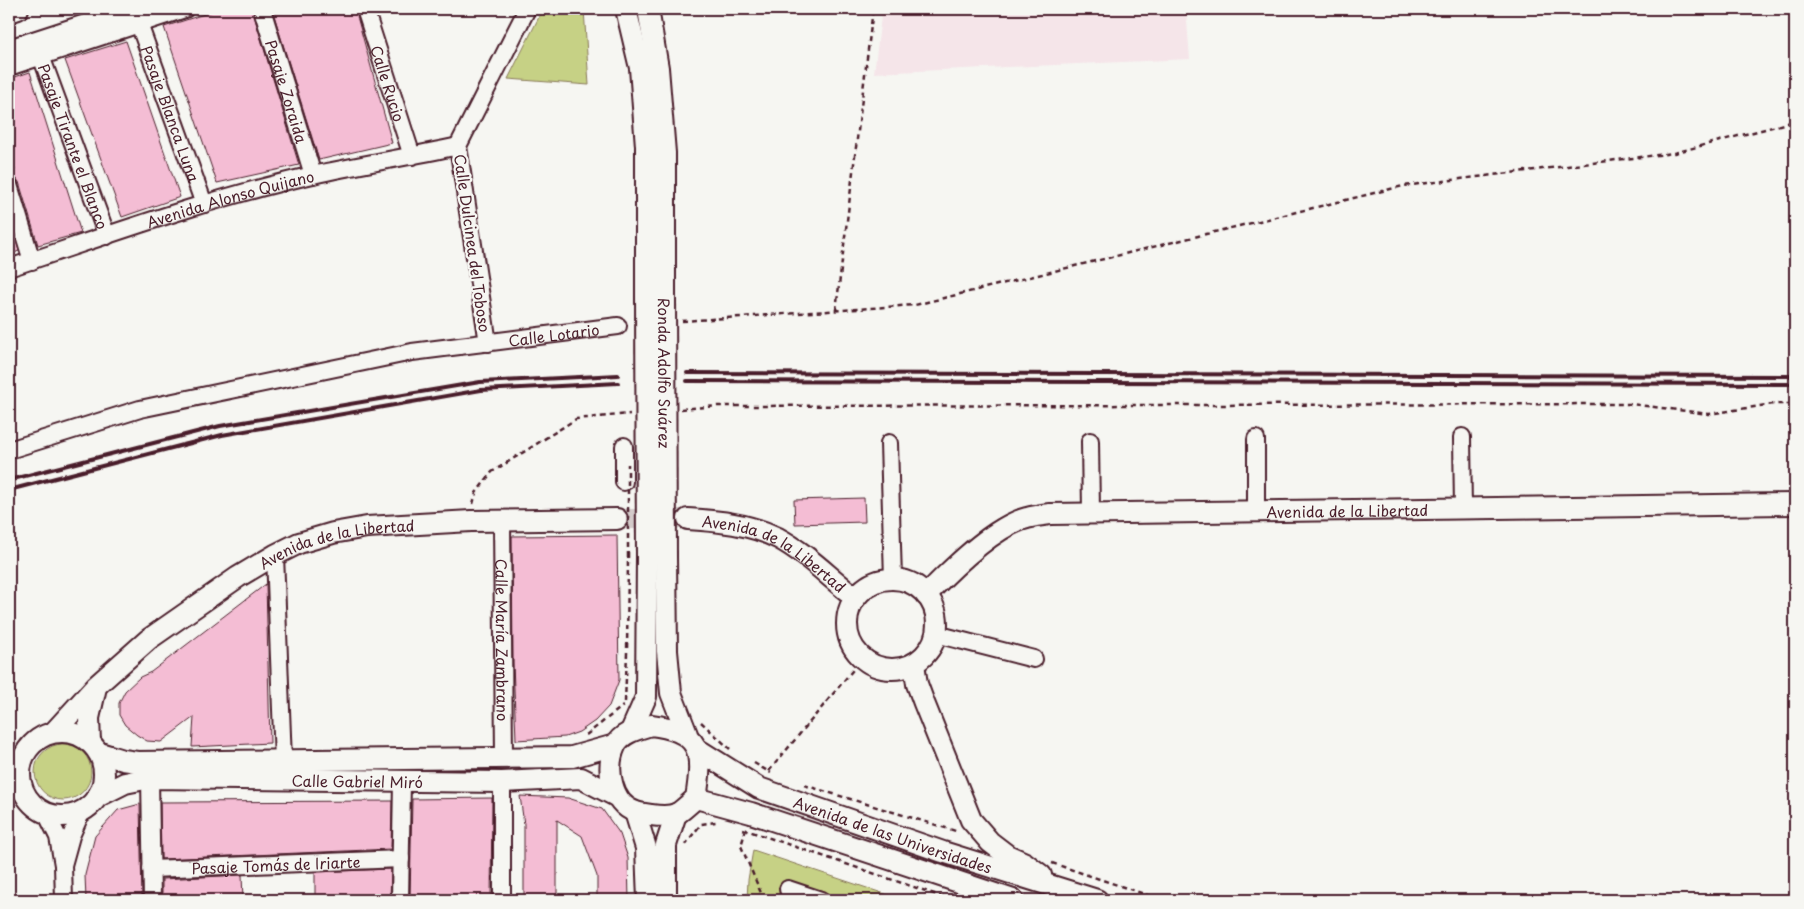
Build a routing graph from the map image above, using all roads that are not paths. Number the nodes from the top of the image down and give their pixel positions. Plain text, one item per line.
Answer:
1 (18, 9) edge
2 (185, 9) edge
3 (262, 9) edge
4 (365, 9) edge
5 (527, 9) edge
6 (626, 9) edge
7 (648, 9) edge
8 (9, 12) edge
9 (137, 16) edge
10 (9, 50) edge
11 (40, 56) junction
12 (9, 67) edge
13 (458, 146) junction
14 (412, 156) junction
15 (313, 175) junction
16 (9, 185) edge
17 (204, 204) junction
18 (107, 236) junction
19 (32, 261) junction
20 (9, 268) edge
21 (656, 295) junction
22 (618, 326) dead end
23 (488, 343) junction
24 (1462, 437) dead end
25 (1256, 439) dead end
26 (1090, 441) dead end
27 (890, 443) dead end
28 (624, 446) dead end
29 (9, 450) edge
30 (624, 482) dead end
31 (1795, 504) edge
32 (1463, 509) junction
33 (1256, 511) junction
34 (1092, 512) junction
35 (688, 519) tunnel mouth
36 (617, 520) tunnel mouth
37 (502, 521) junction
38 (275, 555) junction
39 (647, 557) junction
40 (893, 578) junction
41 (926, 595) junction
42 (855, 597) junction
43 (936, 634) junction
44 (1034, 659) dead end
45 (914, 664) junction
46 (96, 686) junction
47 (631, 731) junction
48 (54, 732) junction
49 (695, 735) junction
50 (32, 744) junction
51 (615, 745) junction
52 (95, 748) junction
53 (504, 758) junction
54 (9, 759) edge
55 (282, 761) junction
56 (150, 778) junction
57 (402, 781) junction
58 (502, 782) junction
59 (9, 794) edge
60 (616, 796) junction
61 (97, 797) junction
62 (696, 798) junction
63 (29, 800) junction
64 (82, 811) junction
65 (635, 812) junction
66 (676, 814) junction
67 (47, 815) junction
68 (401, 859) junction
69 (63, 865) junction
70 (151, 869) junction
71 (1059, 888) junction
72 (64, 900) edge
73 (152, 900) edge
74 (400, 900) edge
75 (502, 900) edge
76 (648, 900) edge
77 (666, 900) edge
78 (791, 900) edge
79 (822, 900) edge
80 (1010, 900) edge
81 (1097, 900) edge

1 - 8 main road
2 - 9 street
3 - 15 street, Pasaje Zoraida
4 - 14 street, Calle Rucio
5 - 13 street, Calle Dulcinea del Toboso
6 - 21 main road, Ronda Adolfo Suárez
7 - 21 main road, Ronda Adolfo Suárez
9 - 10 main road
9 - 11 street
9 - 17 street, Pasaje Blanca Luna
11 - 12 street
11 - 18 street, Pasaje Tirante el Blanco
13 - 14 street, Avenida Alonso Quijano
13 - 23 street, Calle Dulcinea del Toboso
14 - 15 street, Avenida Alonso Quijano
15 - 17 street, Avenida Alonso Quijano
16 - 19 street
17 - 18 street, Avenida Alonso Quijano
18 - 19 street, Avenida Alonso Quijano
19 - 20 street, Avenida Alonso Quijano
21 - 39 main road, Ronda Adolfo Suárez, bridge
22 - 23 street, Calle Lotario
23 - 29 street, Calle Lotario
24 - 32 street
25 - 33 street
26 - 34 street
27 - 40 street
28 - 30 street
31 - 32 main road, Avenida de la Libertad
32 - 33 main road, Avenida de la Libertad
33 - 34 main road, Avenida de la Libertad
34 - 41 main road, Avenida de la Libertad
35 - 42 main road, Avenida de la Libertad
36 - 37 main road, Avenida de la Libertad
37 - 38 main road, Avenida de la Libertad
37 - 53 street, Calle María Zambrano
38 - 46 main road, Avenida de la Libertad
38 - 55 street
39 - 47 main road, Ronda Adolfo Suárez
39 - 49 main road, Ronda Adolfo Suárez
40 - 41 main road
40 - 42 main road
41 - 43 main road
42 - 45 main road
43 - 44 street
43 - 45 main road
45 - 71 main road
46 - 48 main road, Avenida de la Libertad
46 - 52 main road
47 - 49 main road
47 - 51 main road
48 - 50 main road
48 - 52 main road
49 - 62 main road
49 - 71 main road, Avenida de las Universidades
50 - 54 main road
50 - 63 main road
51 - 53 main road, Calle Gabriel Miró
51 - 60 main road
52 - 55 main road, Calle Gabriel Miró
52 - 61 main road
53 - 55 main road, Calle Gabriel Miró
56 - 57 main road, Calle Gabriel Miró
56 - 61 main road, Calle Gabriel Miró
56 - 70 street
57 - 58 main road, Calle Gabriel Miró
57 - 68 street
58 - 60 main road, Calle Gabriel Miró
58 - 75 street
59 - 63 main road
60 - 65 main road
61 - 64 main road
62 - 66 main road
62 - 80 main road, Avenida de las Universidades
63 - 67 main road
64 - 67 main road
64 - 69 street
65 - 66 main road
65 - 76 main road
66 - 77 main road
67 - 69 street
68 - 70 street, Pasaje Tomás de Iriarte
68 - 74 street
69 - 72 street
70 - 73 street
71 - 81 main road, Avenida de las Universidades
78 - 79 street

